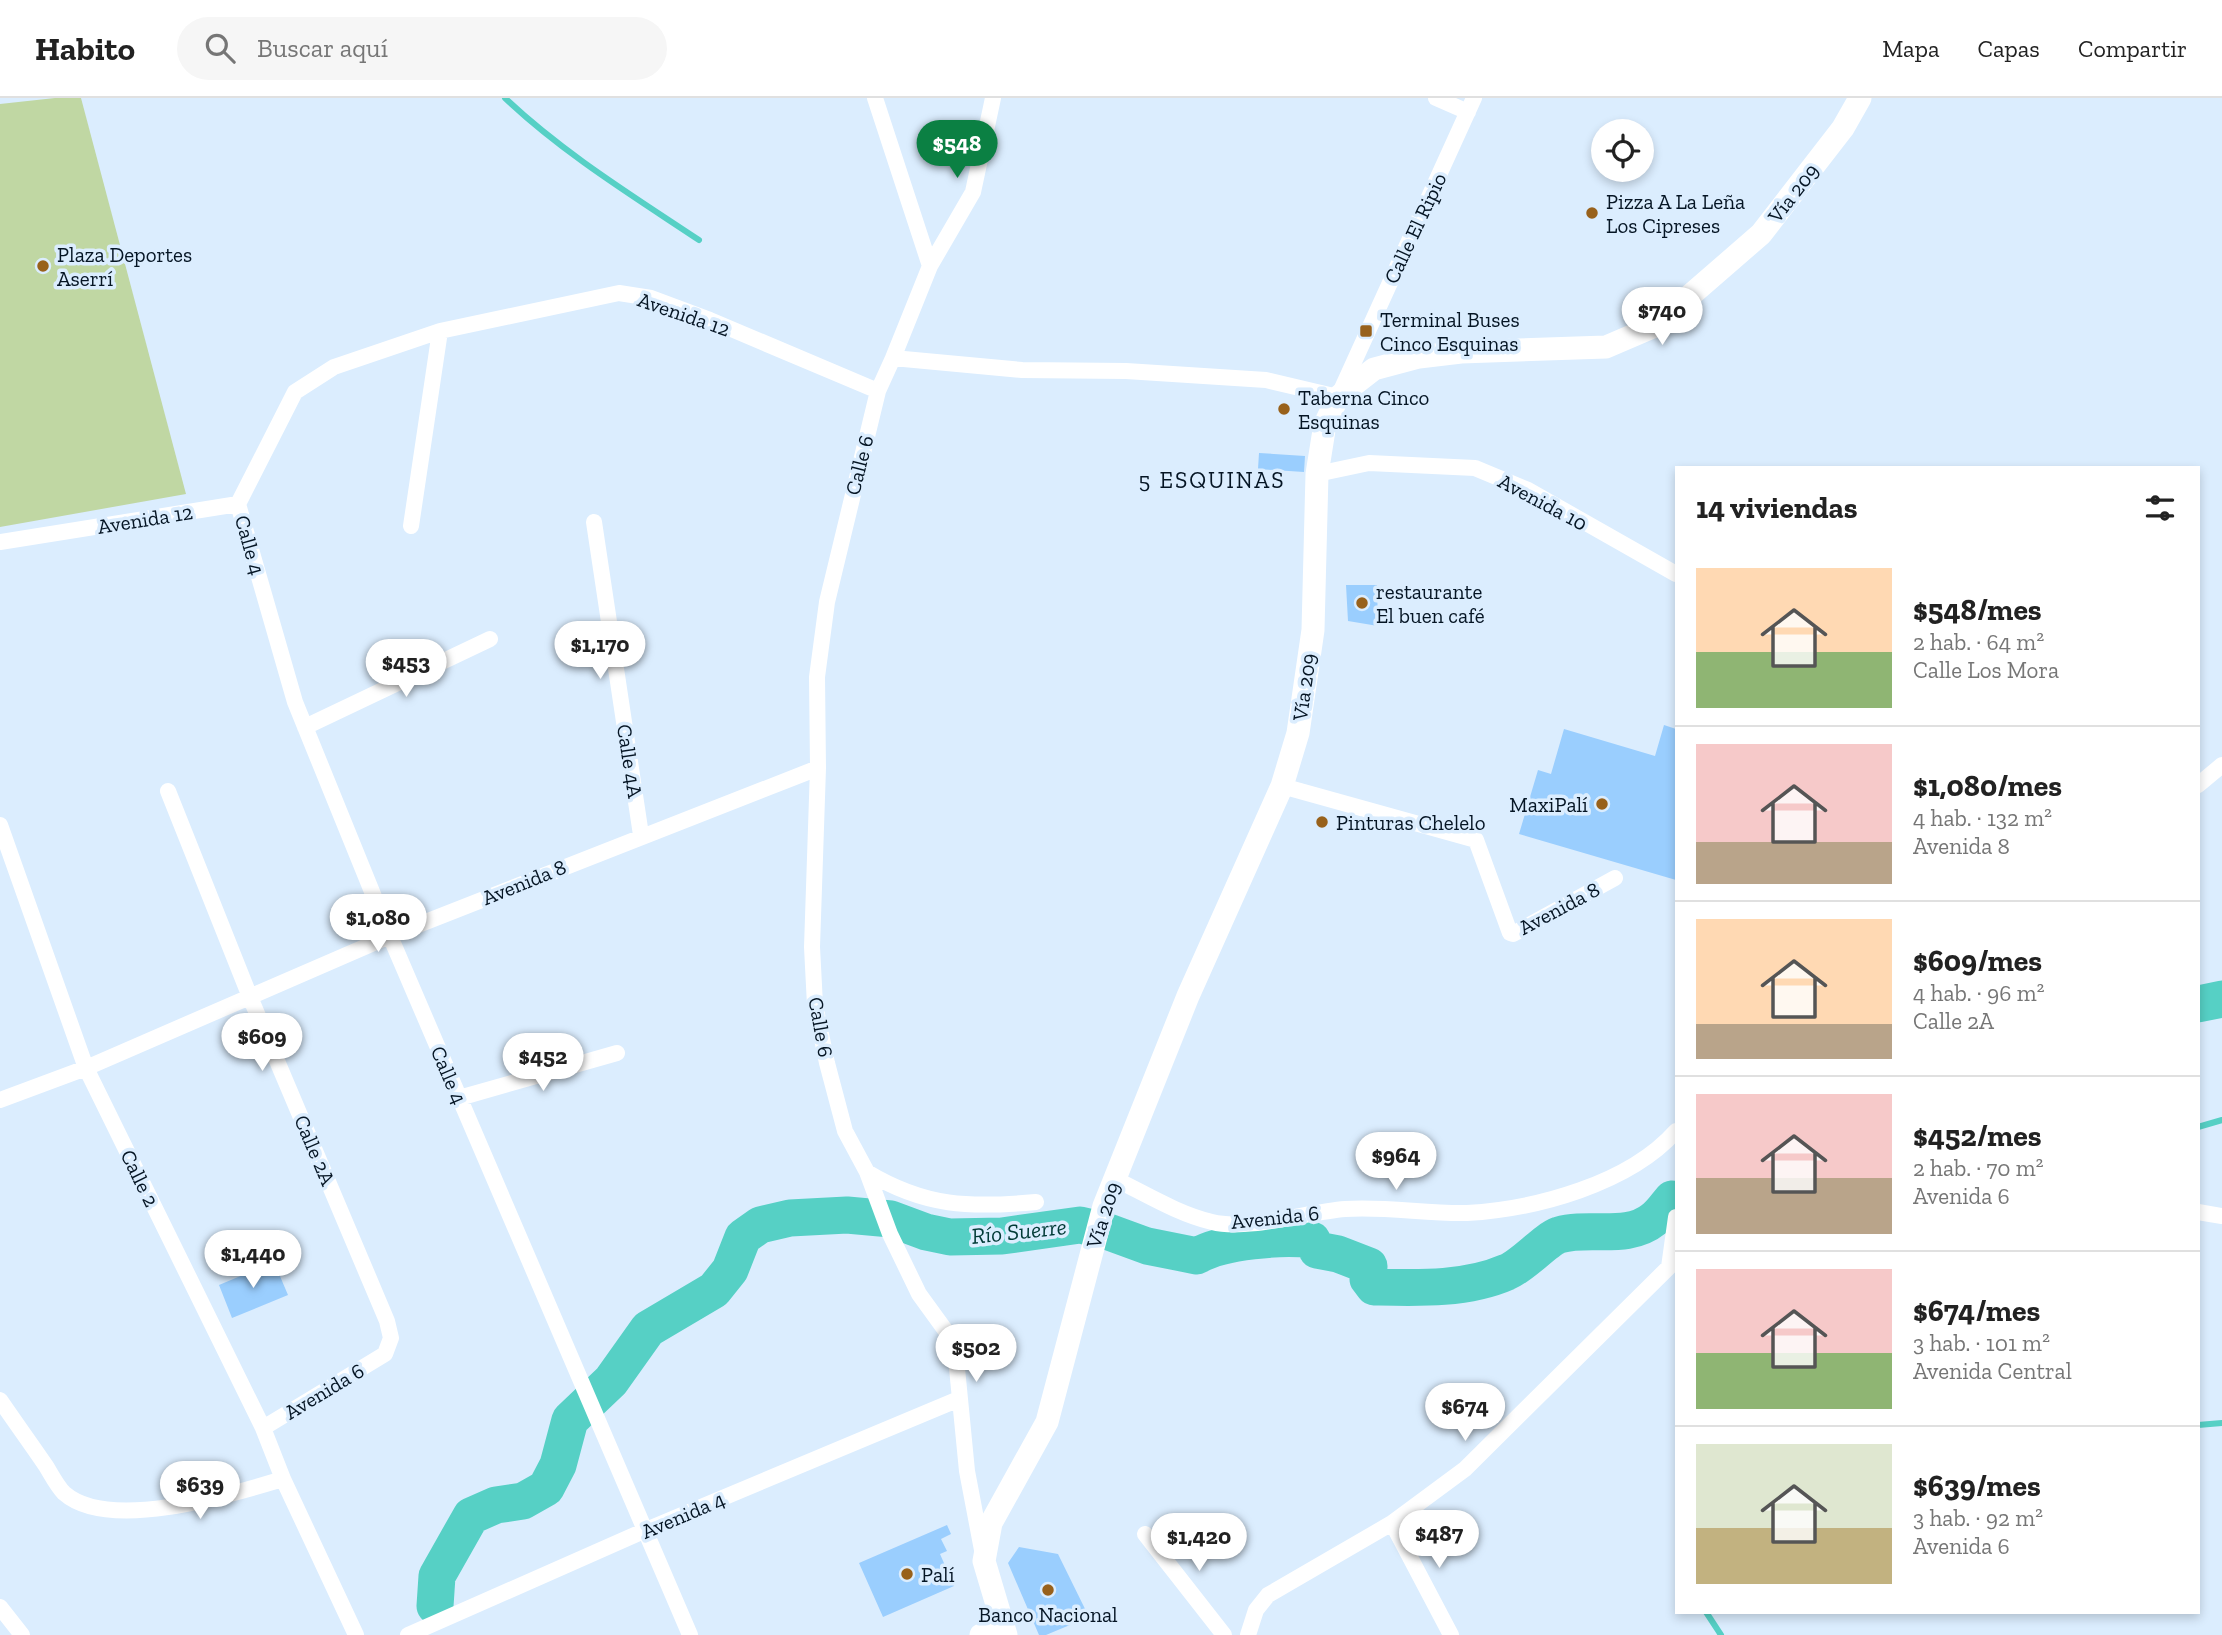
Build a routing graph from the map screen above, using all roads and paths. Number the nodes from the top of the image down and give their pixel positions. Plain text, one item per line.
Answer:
1 (876, 98) edge
2 (993, 98) edge
3 (1436, 98) edge
4 (1860, 98) edge
5 (1471, 105) edge
6 (930, 266) junction
7 (440, 331) junction
8 (893, 358) junction
9 (878, 391) junction
10 (1338, 397) junction
11 (1317, 474) junction
12 (238, 504) junction
13 (594, 522) dead end
14 (411, 526) dead end
15 (0, 542) edge
16 (1675, 573) edge
17 (490, 639) dead end
18 (305, 727) junction
19 (2222, 765) edge
20 (818, 768) junction
21 (2200, 783) edge
22 (1282, 786) junction
23 (168, 791) dead end
24 (0, 825) edge
25 (641, 835) junction
26 (5, 855) edge
27 (1615, 878) dead end
28 (390, 936) junction
29 (250, 997) junction
30 (617, 1053) dead end
31 (86, 1068) junction
32 (459, 1098) junction
33 (0, 1100) edge
34 (1675, 1136) edge
35 (867, 1172) junction
36 (1115, 1179) junction
37 (1036, 1202) dead end
38 (2200, 1212) edge
39 (2222, 1216) edge
40 (1675, 1233) edge
41 (1673, 1266) edge
42 (385, 1354) joint
43 (959, 1399) junction
44 (0, 1400) edge
45 (263, 1428) junction
46 (283, 1479) junction
47 (1392, 1523) junction
48 (646, 1530) junction
49 (1145, 1534) dead end
50 (985, 1561) junction
51 (0, 1607) edge
52 (996, 1632) edge
53 (22, 1635) edge
54 (356, 1635) edge
55 (408, 1635) edge
56 (690, 1635) edge
57 (1224, 1635) edge
58 (1248, 1635) edge
59 (1451, 1635) edge

1 - 6 street
2 - 6 street
3 - 5 street
4 - 10 main road, Vía 209
5 - 10 street, Calle El Ripio
6 - 8 street
7 - 9 street, Avenida 12
7 - 12 street, Avenida 12
7 - 14 street
8 - 9 street
8 - 10 street
9 - 20 street, Calle 6
10 - 11 main road, Vía 209
11 - 16 street, Avenida 10
11 - 22 main road, Vía 209
12 - 15 street, Avenida 12
12 - 18 street, Calle 4
13 - 25 street, Calle 4A
17 - 18 street
18 - 28 street, Calle 4
19 - 21 street
20 - 25 street, Avenida 8
20 - 35 street, Calle 6
22 - 27 street, Avenida 8
22 - 36 main road, Vía 209
23 - 29 street, Calle 2A
24 - 26 street, Calle 2
25 - 28 street, Avenida 8
26 - 31 street, Calle 2
28 - 29 street, Avenida 8
28 - 32 street, Calle 4
29 - 31 street, Avenida 8
29 - 42 street, Calle 2A
30 - 32 street
31 - 33 street, Avenida 8
31 - 45 street, Calle 2
32 - 48 street, Calle 4
34 - 36 street, Avenida 6
35 - 37 street
35 - 43 street, Calle 6
36 - 50 main road, Vía 209
38 - 39 street
40 - 41 street
41 - 47 street
42 - 45 street, Avenida 6
43 - 48 street, Avenida 4
43 - 50 street, Calle 6
44 - 46 street
45 - 46 street, Calle 2
46 - 54 street, Calle 2
47 - 58 street
47 - 59 street
48 - 55 street, Avenida 4
48 - 56 street, Calle 4
49 - 57 street
50 - 52 main road, Calle 6
51 - 53 street

